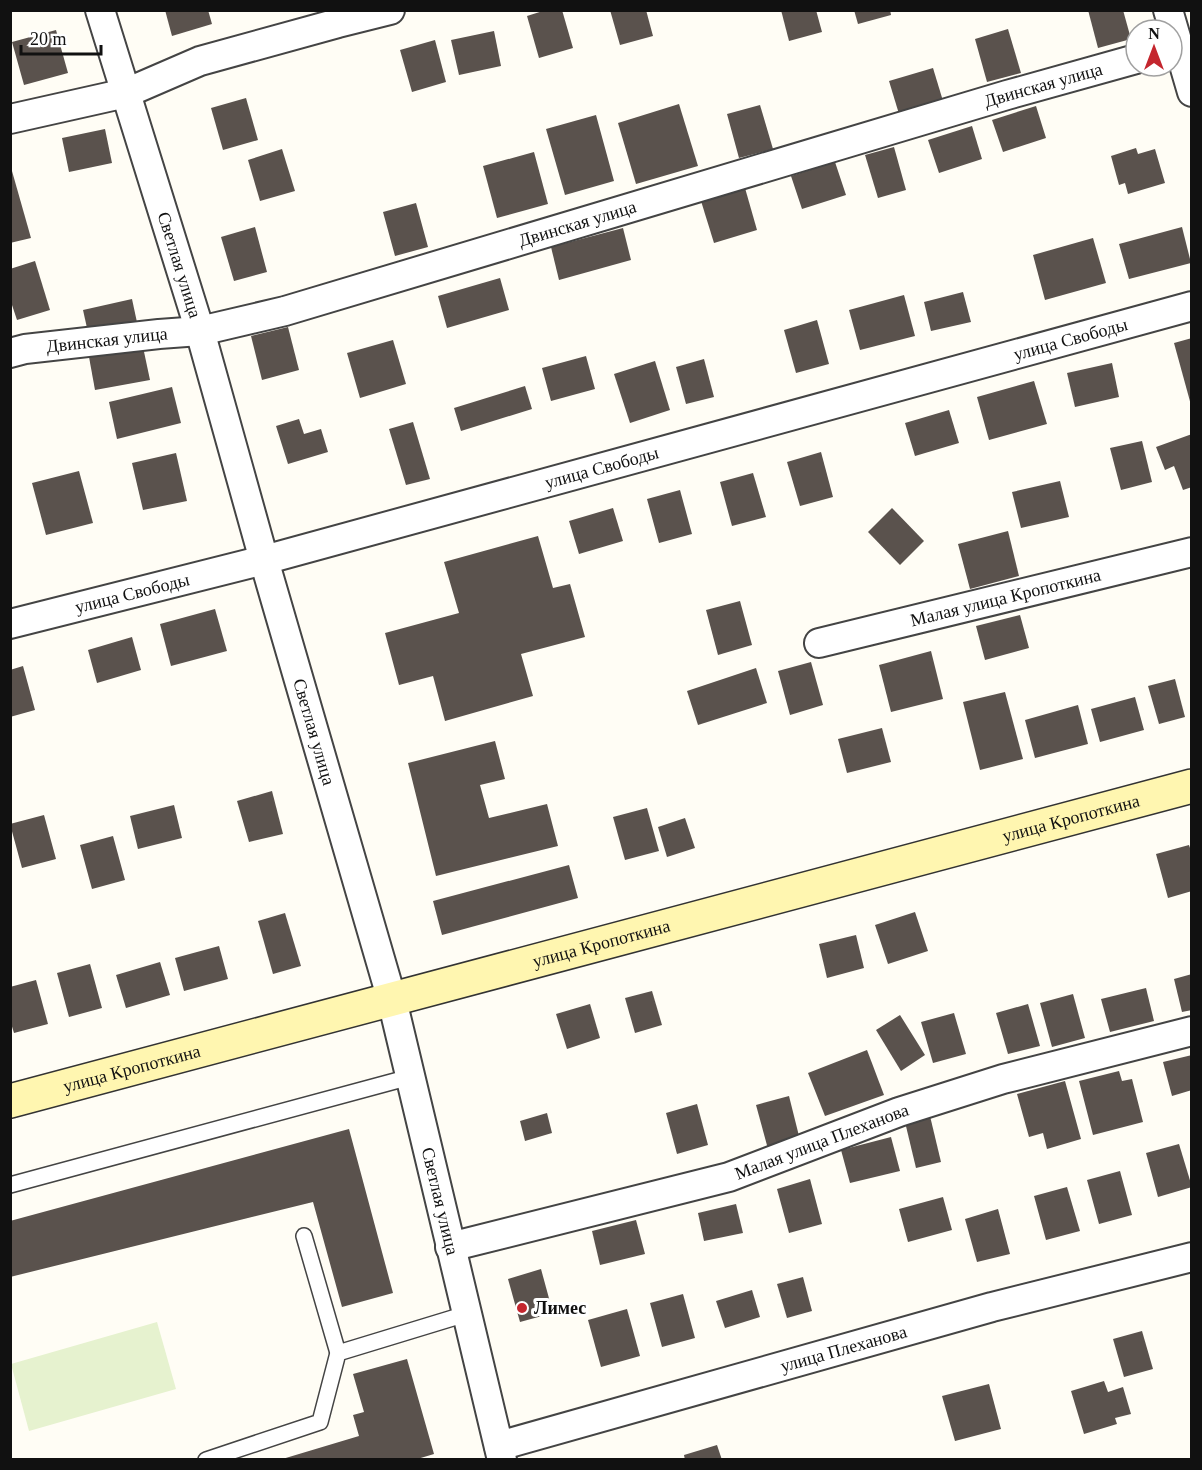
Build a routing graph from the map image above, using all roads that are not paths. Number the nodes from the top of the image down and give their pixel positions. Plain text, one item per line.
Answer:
1 (100, 10) edge
2 (390, 10) edge
3 (1184, 60) edge
4 (1124, 62) edge
5 (1191, 92) edge
6 (126, 93) junction
7 (10, 119) edge
8 (1191, 306) edge
9 (200, 331) junction
10 (10, 353) edge
11 (1191, 552) edge
12 (264, 560) junction
13 (10, 624) edge
14 (819, 643) dead end
15 (1191, 786) edge
16 (392, 1000) junction
17 (1191, 1031) edge
18 (410, 1077) junction
19 (10, 1101) edge
20 (10, 1185) edge
21 (304, 1236) dead end
22 (450, 1247) junction
23 (1191, 1257) edge
24 (466, 1314) junction
25 (338, 1353) junction
26 (500, 1453) edge
27 (206, 1460) edge

1 - 6 street, Светлая улица
2 - 6 street
3 - 5 street
4 - 9 street, Двинская улица
6 - 7 street
6 - 9 street, Светлая улица
8 - 12 street, улица Свободы
9 - 10 street, Двинская улица
9 - 12 street, Светлая улица
11 - 14 street, Малая улица Кропоткина
12 - 13 street, улица Свободы
12 - 16 street, Светлая улица
15 - 16 main road, улица Кропоткина
16 - 18 street, Светлая улица
16 - 19 main road, улица Кропоткина
17 - 22 street, Малая улица Плеханова
18 - 20 lane
18 - 22 street, Светлая улица
21 - 25 lane
22 - 24 street, Светлая улица
23 - 26 street, улица Плеханова
24 - 25 lane
24 - 26 street, Светлая улица
25 - 27 lane

